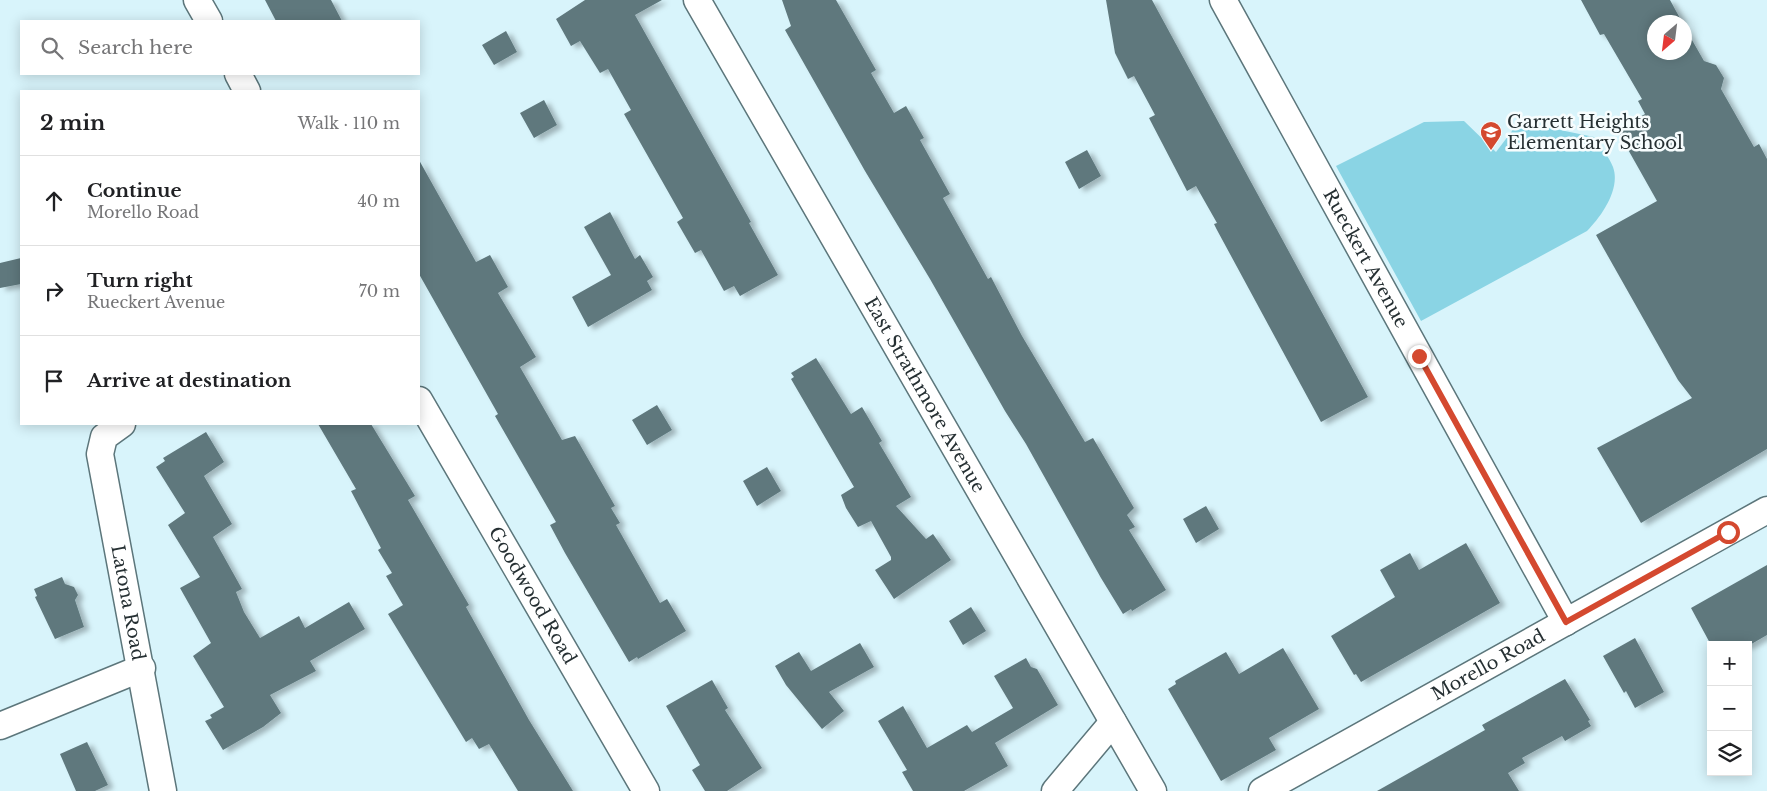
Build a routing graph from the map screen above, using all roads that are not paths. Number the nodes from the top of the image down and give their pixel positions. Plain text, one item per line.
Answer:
1 (197, 0) edge
2 (697, 0) edge
3 (1223, 0) edge
4 (208, 20) edge
5 (239, 75) edge
6 (246, 90) edge
7 (420, 402) edge
8 (121, 425) edge
9 (1767, 510) edge
10 (1566, 622) junction
11 (142, 668) junction
12 (1113, 722) junction
13 (0, 726) edge
14 (163, 791) edge
15 (646, 791) edge
16 (1055, 791) edge
17 (1153, 791) edge
18 (1262, 791) edge

1 - 4 street
2 - 12 street, East Strathmore Avenue
3 - 10 street, Rueckert Avenue
5 - 6 street
7 - 15 street, Goodwood Road
8 - 11 street, Latona Road
9 - 10 street, Morello Road
10 - 18 street, Morello Road
11 - 13 street
11 - 14 street, Latona Road
12 - 16 street
12 - 17 street, East Strathmore Avenue

